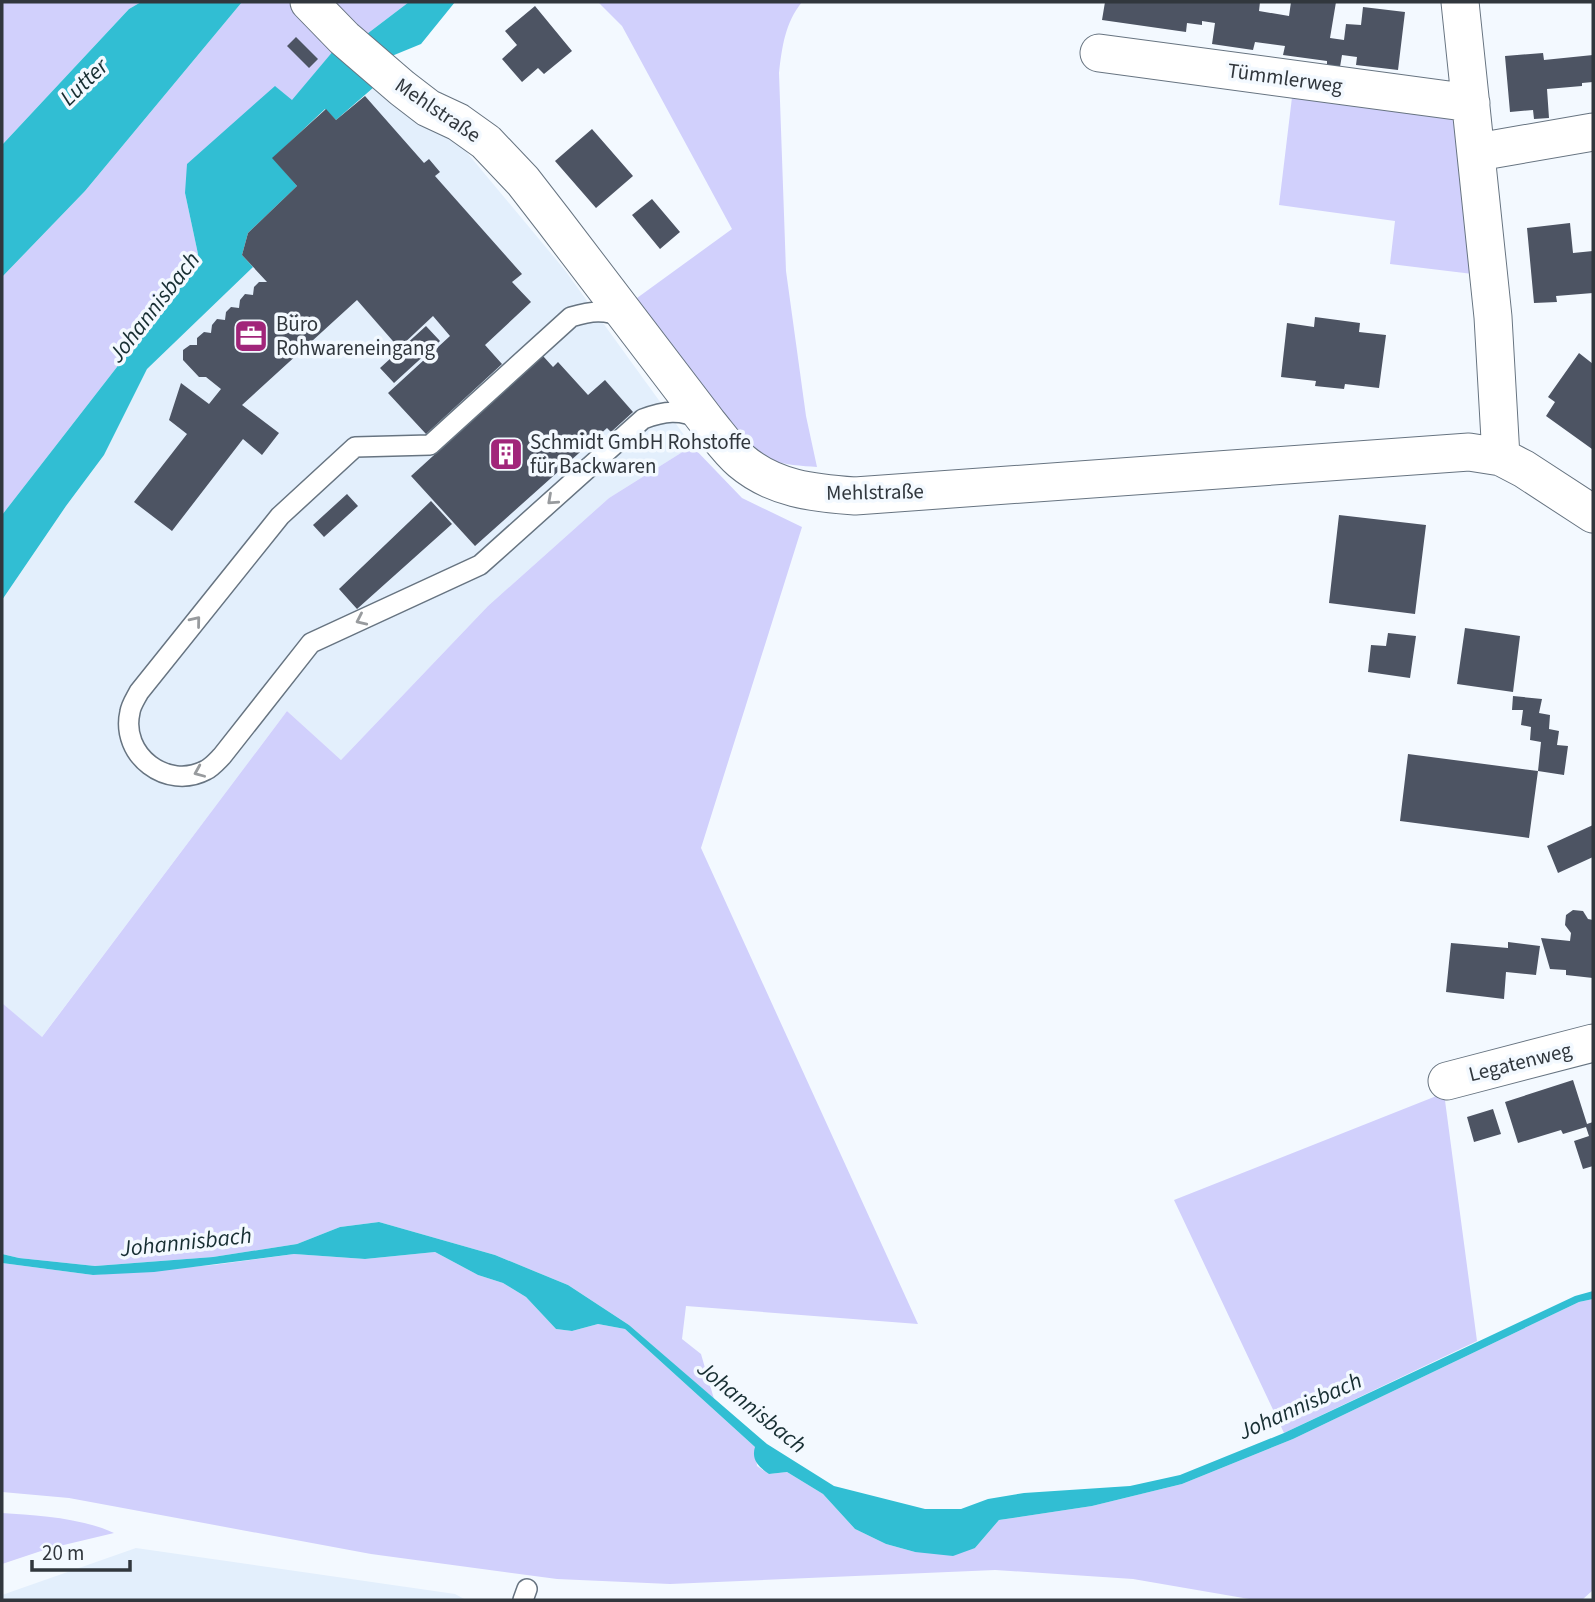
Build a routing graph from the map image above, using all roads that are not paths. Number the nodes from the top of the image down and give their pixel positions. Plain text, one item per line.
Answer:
1 (309, 2) edge
2 (1460, 2) edge
3 (1099, 53) dead end
4 (1471, 103) junction
5 (1593, 132) edge
6 (1478, 152) junction
7 (630, 321) junction
8 (708, 423) junction
9 (1501, 457) junction
10 (1593, 514) edge
11 (1593, 1043) edge
12 (1447, 1081) dead end

1 - 7 street, Mehlstraße
2 - 4 street
3 - 4 street, Tümmlerweg
4 - 6 street
5 - 6 street
6 - 9 street
7 - 8 street, Mehlstraße
8 -> 7 lane
8 - 9 street, Mehlstraße
9 - 10 street, Mehlstraße
11 - 12 street, Legatenweg

